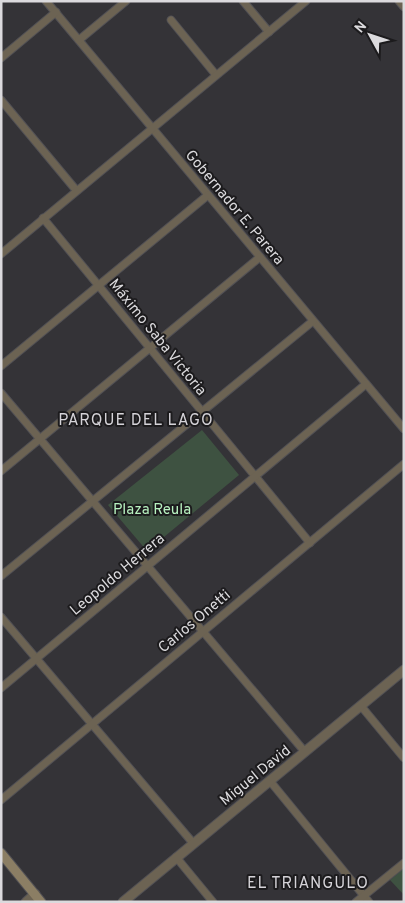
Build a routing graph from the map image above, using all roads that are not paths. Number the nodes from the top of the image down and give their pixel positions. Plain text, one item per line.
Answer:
1 (46, 1) edge
2 (126, 1) edge
3 (243, 1) edge
4 (306, 1) edge
5 (399, 1) edge
6 (404, 7) edge
7 (56, 12) junction
8 (171, 20) dead end
9 (269, 32) junction
10 (79, 40) junction
11 (1, 58) edge
12 (216, 75) junction
13 (1, 100) edge
14 (152, 128) junction
15 (76, 190) junction
16 (208, 195) junction
17 (43, 218) junction
18 (2, 250) edge
19 (260, 257) junction
20 (99, 286) junction
21 (313, 321) junction
22 (149, 348) junction
23 (1, 366) edge
24 (366, 384) junction
25 (1, 393) edge
26 (201, 410) junction
27 (404, 429) edge
28 (39, 440) junction
29 (404, 464) edge
30 (1, 471) edge
31 (255, 476) junction
32 (92, 502) junction
33 (310, 543) junction
34 (147, 566) junction
35 (1, 576) edge
36 (1, 617) edge
37 (203, 631) junction
38 (37, 659) junction
39 (404, 670) edge
40 (1, 688) edge
41 (361, 706) junction
42 (92, 723) junction
43 (304, 752) junction
44 (404, 758) edge
45 (270, 781) junction
46 (1, 800) edge
47 (193, 843) junction
48 (1, 853) edge
49 (176, 857) junction
50 (404, 863) edge
51 (364, 896) junction
52 (38, 898) edge
53 (26, 902) edge
54 (123, 902) edge
55 (213, 902) edge
56 (356, 902) edge
57 (369, 902) edge

1 - 7 street, Gobernador E. Parera
2 - 10 street
3 - 9 street
4 - 9 street
5 - 6 street
7 - 10 street, Gobernador E. Parera
7 - 11 street
8 - 12 street
9 - 12 street
10 - 14 street, Gobernador E. Parera
12 - 14 street
13 - 15 street
14 - 15 street
14 - 16 street, Gobernador E. Parera
15 - 17 street
16 - 19 street, Gobernador E. Parera
16 - 20 street
17 - 18 street
17 - 20 street, Máximo Saba Victoria
19 - 21 street, Gobernador E. Parera
19 - 22 street
20 - 22 street, Máximo Saba Victoria
20 - 23 street
21 - 24 street, Gobernador E. Parera
21 - 26 street
22 - 26 street, Máximo Saba Victoria
22 - 28 street
24 - 27 street, Gobernador E. Parera
24 - 31 street, Leopoldo Herrera
25 - 28 street
26 - 31 street, Máximo Saba Victoria
26 - 32 street
28 - 30 street
28 - 32 street
29 - 33 street, Carlos Onetti
31 - 33 street, Máximo Saba Victoria
31 - 34 street, Leopoldo Herrera
32 - 34 street
32 - 35 street
33 - 37 street, Carlos Onetti
34 - 37 street
34 - 38 street, Leopoldo Herrera
36 - 38 street
37 - 42 street, Carlos Onetti
37 - 43 street
38 - 40 street, Leopoldo Herrera
38 - 42 street
39 - 41 street, Miguel David
41 - 43 street, Miguel David
41 - 44 street
42 - 46 street, Carlos Onetti
42 - 47 street
43 - 45 street, Miguel David
45 - 47 street, Miguel David
45 - 51 street
47 - 49 street, Miguel David
48 - 52 main road
49 - 54 street, Miguel David
49 - 55 street
50 - 51 street
51 - 56 street
51 - 57 street
52 - 53 street

